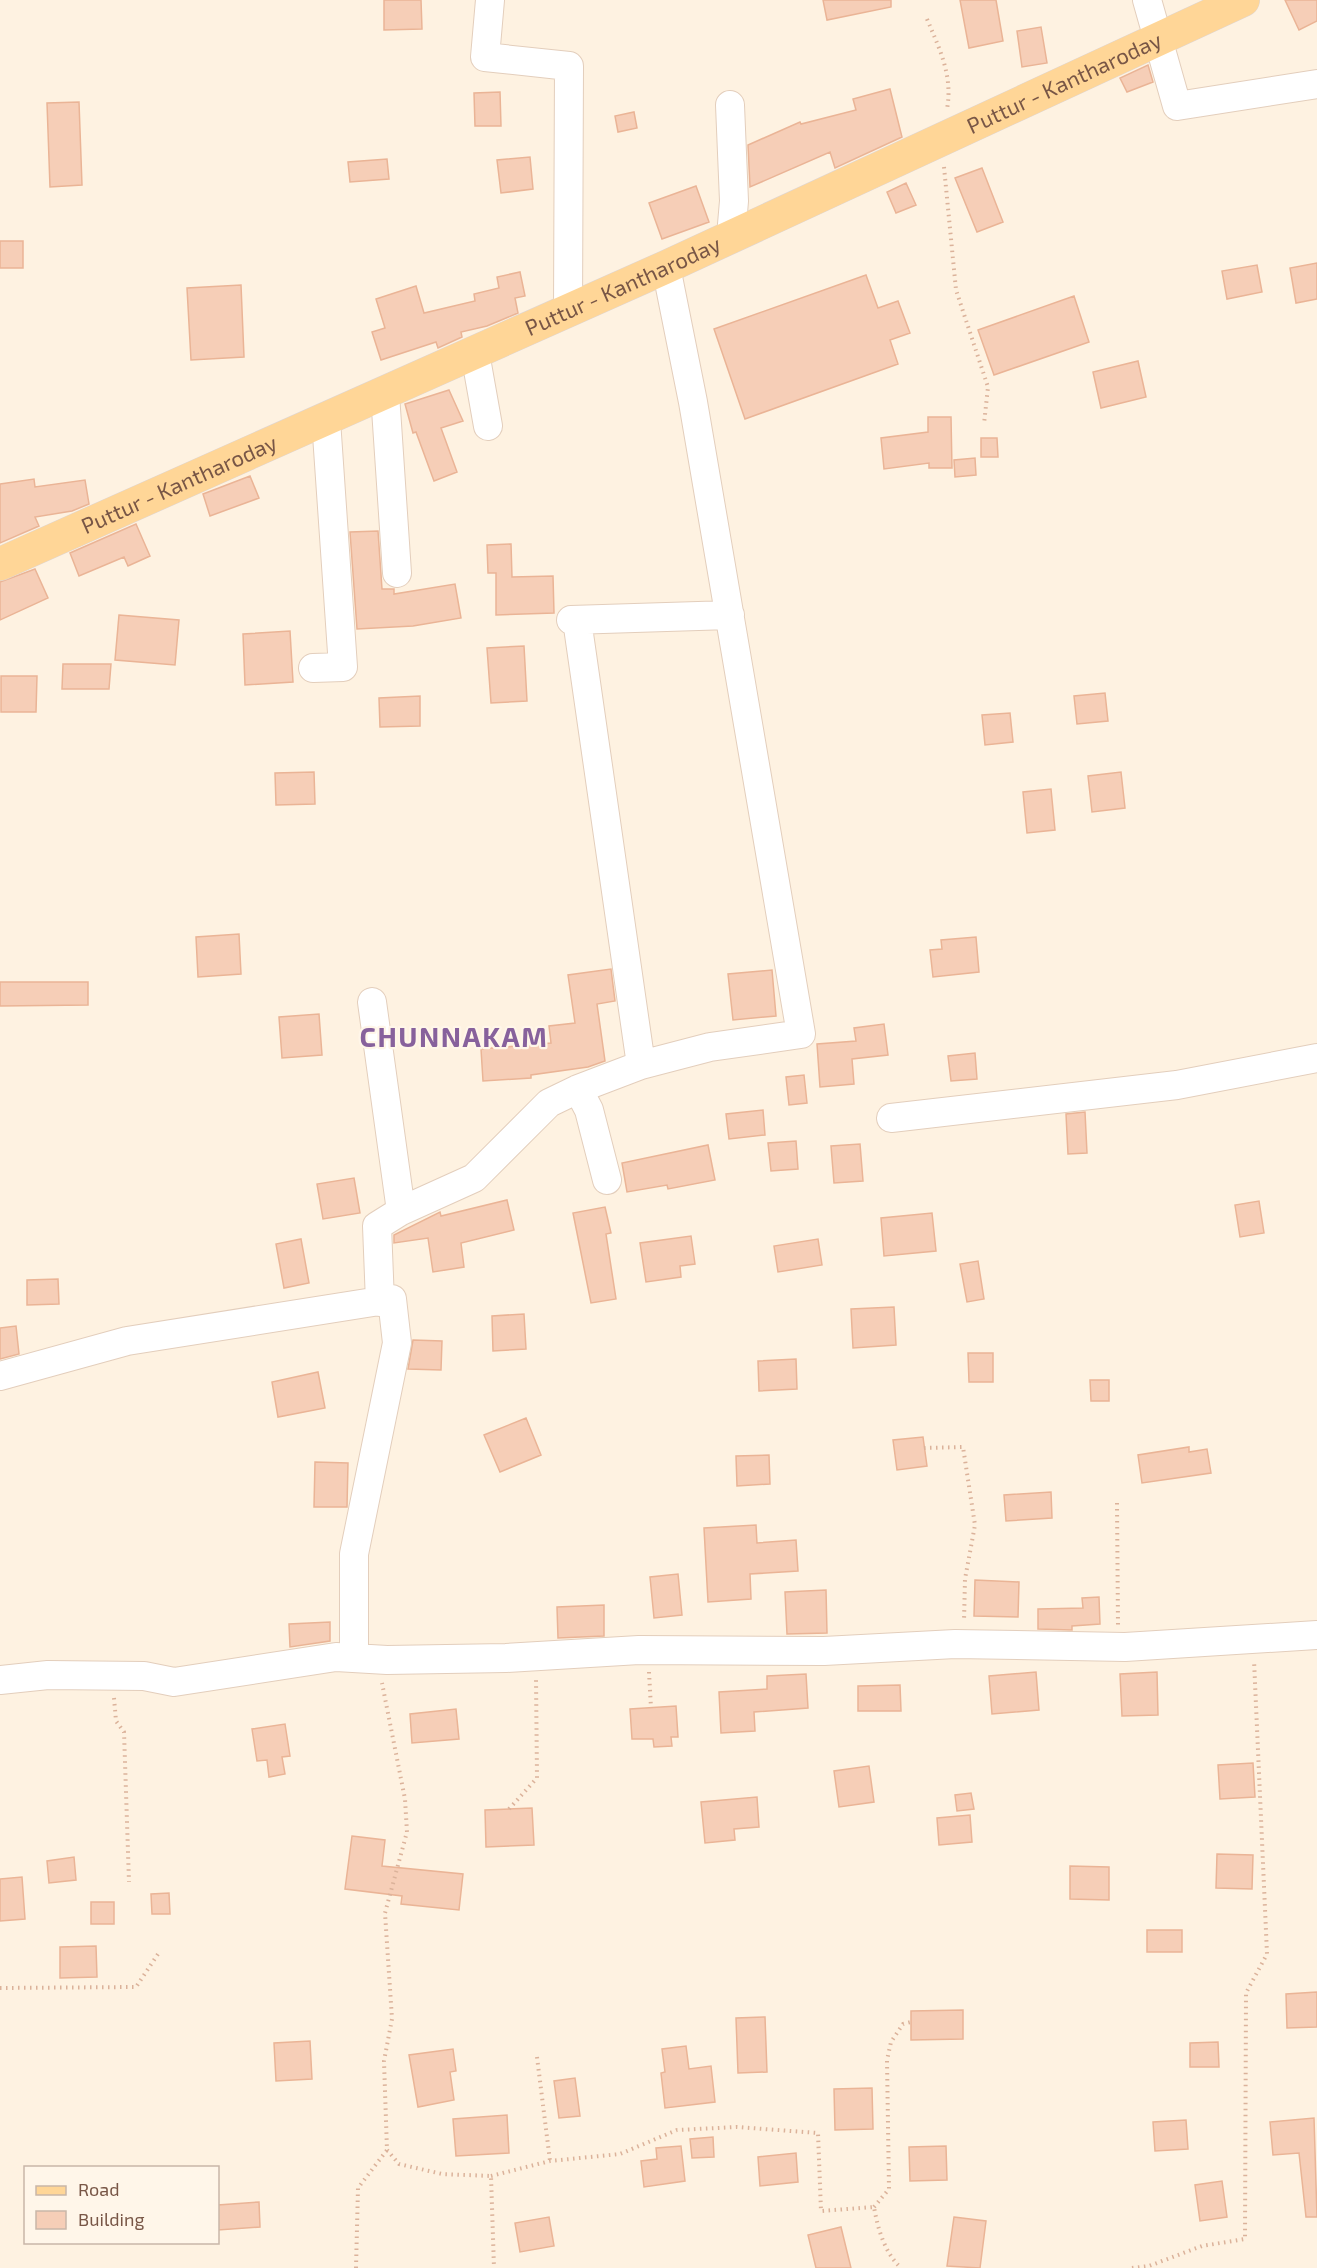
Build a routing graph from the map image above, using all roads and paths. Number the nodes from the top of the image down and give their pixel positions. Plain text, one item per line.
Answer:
1 (490, 0) edge
2 (1147, 0) edge
3 (1243, 0) edge
4 (927, 19) dead end
5 (1159, 37) junction
6 (1317, 84) edge
7 (730, 105) dead end
8 (941, 138) junction
9 (731, 236) junction
10 (666, 267) junction
11 (568, 311) junction
12 (475, 353) junction
13 (385, 394) junction
14 (326, 420) junction
15 (984, 424) dead end
16 (488, 426) dead end
17 (0, 564) edge
18 (397, 573) dead end
19 (730, 615) junction
20 (312, 668) dead end
21 (372, 1002) dead end
22 (1317, 1058) edge
23 (641, 1065) junction
24 (578, 1089) junction
25 (891, 1118) dead end
26 (607, 1180) dead end
27 (401, 1211) junction
28 (380, 1302) junction
29 (0, 1376) edge
30 (924, 1448) dead end
31 (1117, 1503) dead end
32 (1317, 1635) edge
33 (1253, 1639) junction
34 (963, 1644) junction
35 (1118, 1647) junction
36 (648, 1650) junction
37 (366, 1657) junction
38 (536, 1657) junction
39 (112, 1676) junction
40 (0, 1680) edge
41 (651, 1708) dead end
42 (509, 1809) dead end
43 (129, 1882) dead end
44 (158, 1954) dead end
45 (0, 1988) edge
46 (911, 2022) dead end
47 (537, 2057) dead end
48 (387, 2150) junction
49 (550, 2161) junction
50 (491, 2176) junction
51 (874, 2207) junction
52 (356, 2268) edge
53 (494, 2268) edge
54 (901, 2268) edge
55 (1132, 2268) edge

1 - 11 street
2 - 5 street
3 - 5 main road, Puttur - Kantharoday
4 - 8 path
5 - 6 street
5 - 8 main road, Puttur - Kantharoday
7 - 9 street
8 - 9 main road, Puttur - Kantharoday
8 - 15 path
9 - 10 main road, Puttur - Kantharoday
10 - 11 main road, Puttur - Kantharoday
10 - 19 street
11 - 12 main road, Puttur - Kantharoday
12 - 13 main road, Puttur - Kantharoday
12 - 16 street
13 - 14 main road, Puttur - Kantharoday
13 - 18 street
14 - 17 main road, Puttur - Kantharoday
14 - 20 street
19 - 23 street
19 - 23 street
21 - 27 street
22 - 25 street
23 - 24 street
24 - 26 street
24 - 27 street
27 - 28 street
28 - 29 street
28 - 37 street
30 - 34 path
31 - 35 path
32 - 33 street
33 - 35 street
33 - 55 path
34 - 35 street
34 - 36 street
36 - 38 street
36 - 41 path
37 - 38 street
37 - 39 street
37 - 48 path
38 - 42 path
39 - 40 street
39 - 43 path
44 - 45 path
46 - 51 path
47 - 49 path
48 - 50 path
48 - 52 path
49 - 50 path
49 - 51 path
50 - 53 path
51 - 54 path

